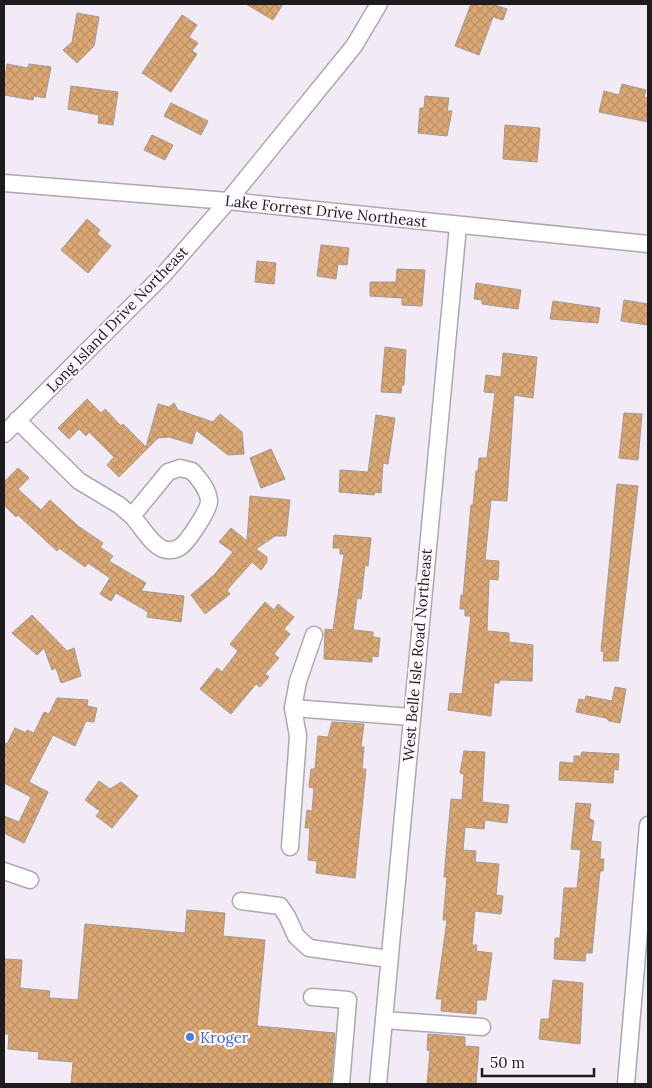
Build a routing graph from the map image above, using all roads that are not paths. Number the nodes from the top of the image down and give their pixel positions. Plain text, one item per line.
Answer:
1 (379, 4) edge
2 (4, 182) edge
3 (228, 201) junction
4 (458, 226) junction
5 (648, 244) edge
6 (17, 420) junction
7 (4, 434) edge
8 (132, 516) junction
9 (314, 635) dead end
10 (292, 708) junction
11 (412, 717) junction
12 (648, 825) edge
13 (290, 847) dead end
14 (4, 872) edge
15 (30, 880) dead end
16 (241, 901) dead end
17 (389, 959) junction
18 (312, 997) dead end
19 (384, 1020) junction
20 (482, 1027) dead end
21 (341, 1084) edge
22 (378, 1084) edge
23 (626, 1084) edge

1 - 3 street, Long Island Drive Northeast
2 - 3 street, Lake Forrest Drive Northeast
3 - 4 street, Lake Forrest Drive Northeast
3 - 6 street, Long Island Drive Northeast
4 - 5 street, Lake Forrest Drive Northeast
4 - 11 street, West Belle Isle Road Northeast
6 - 7 street, Long Island Drive Northeast
6 - 8 street
8 - 8 street
9 - 10 street
10 - 11 street
10 - 13 street
11 - 17 street, West Belle Isle Road Northeast
12 - 23 street
14 - 15 street
16 - 17 street
17 - 19 street, West Belle Isle Road Northeast
18 - 21 street
19 - 20 street
19 - 22 street, West Belle Isle Road Northeast

